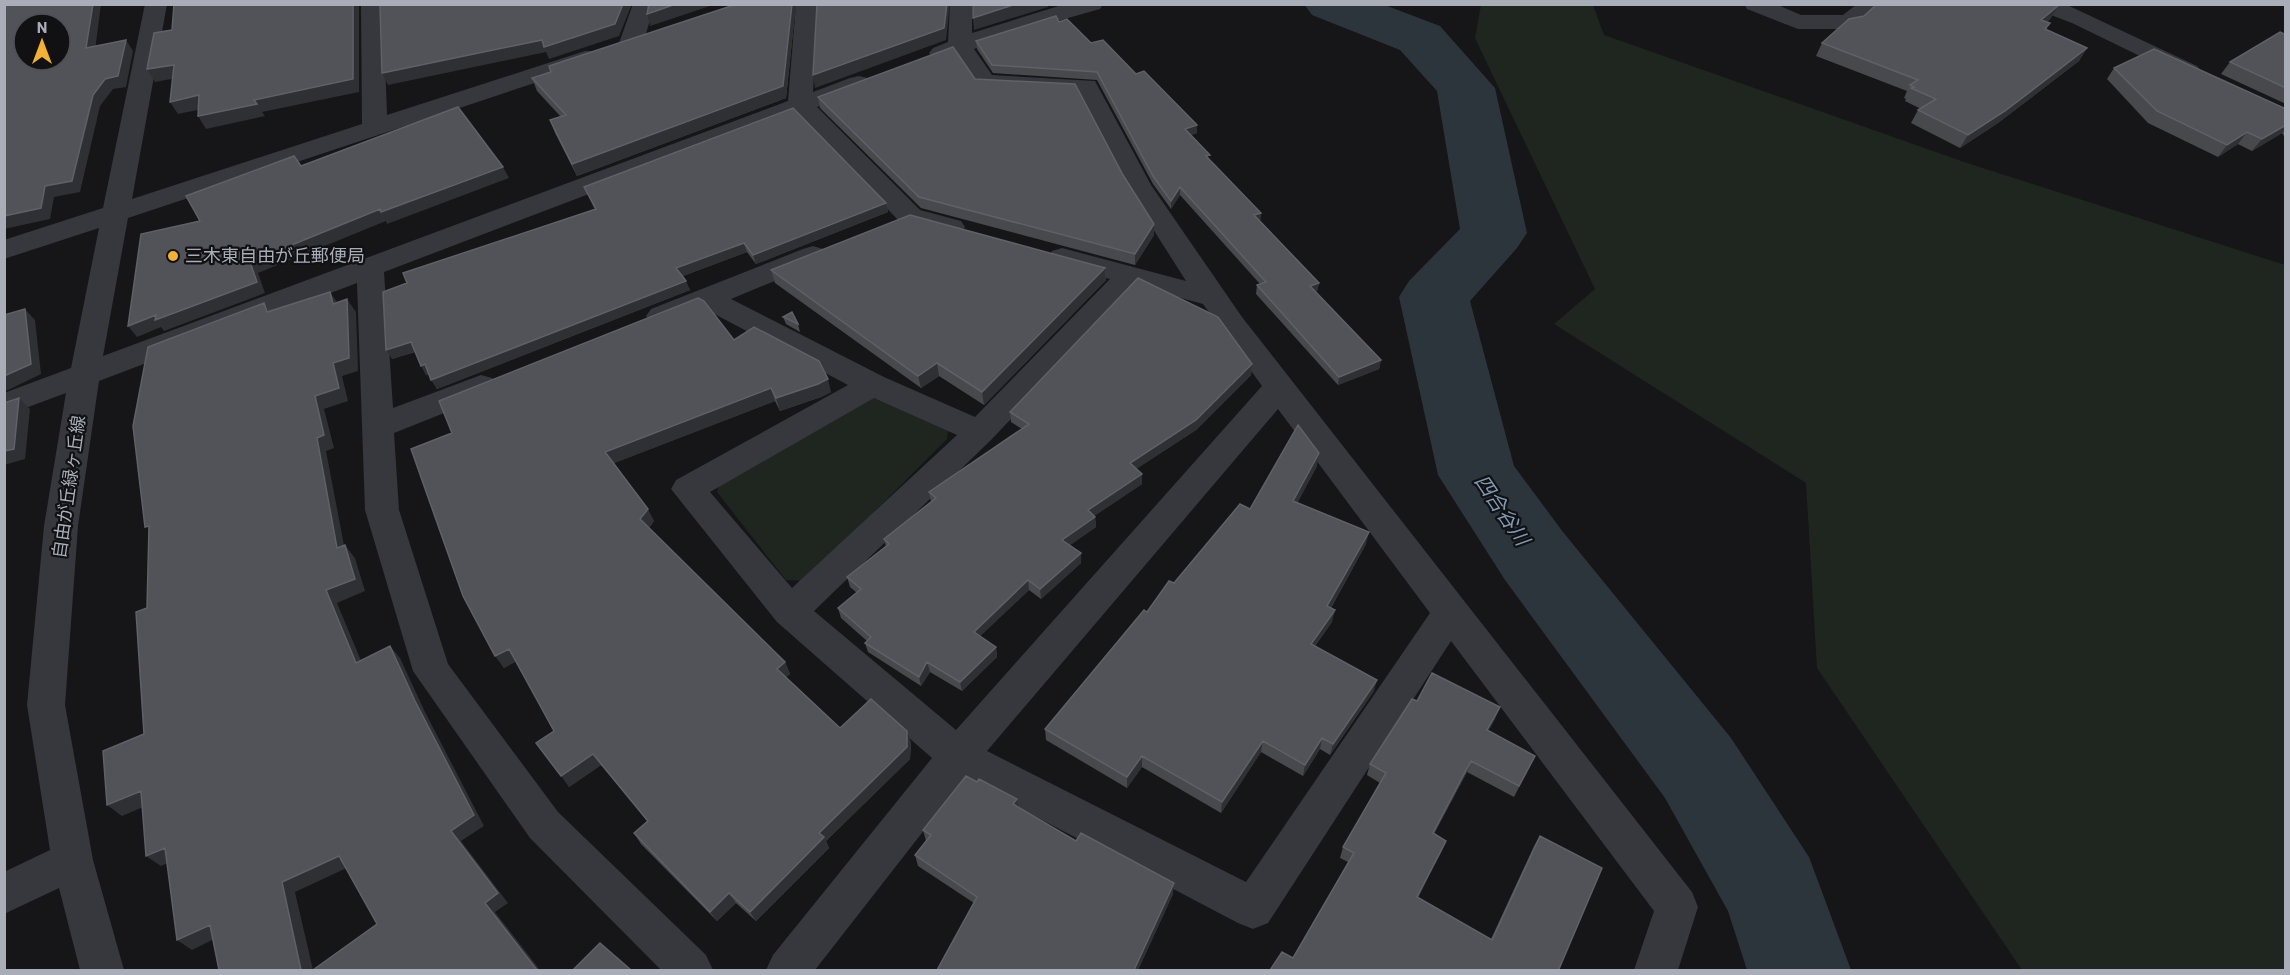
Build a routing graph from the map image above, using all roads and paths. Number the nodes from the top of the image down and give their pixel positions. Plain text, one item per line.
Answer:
1 (156, 4) edge
2 (644, 4) edge
3 (807, 4) edge
4 (961, 4) edge
5 (1092, 4) edge
6 (1755, 4) edge
7 (1872, 4) edge
8 (2043, 4) edge
9 (379, 7) edge
10 (663, 33) edge
11 (631, 43) junction
12 (960, 46) junction
13 (918, 61) edge
14 (886, 73) edge
15 (2211, 82) edge
16 (800, 104) junction
17 (375, 128) junction
18 (116, 214) junction
19 (910, 216) junction
20 (878, 229) edge
21 (976, 234) edge
22 (835, 246) edge
23 (4, 250) edge
24 (1043, 252) edge
25 (370, 266) junction
26 (1131, 275) junction
27 (1211, 297) junction
28 (706, 298) junction
29 (640, 323) edge
30 (85, 374) junction
31 (509, 375) edge
32 (873, 385) junction
33 (1279, 387) junction
34 (4, 405) edge
35 (377, 427) junction
36 (980, 432) junction
37 (790, 612) junction
38 (1450, 613) junction
39 (958, 756) junction
40 (72, 860) junction
41 (4, 894) edge
42 (102, 970) edge
43 (691, 970) edge
44 (788, 970) edge
45 (1656, 970) edge

1 - 18 street, 自由が丘緑ヶ丘線
2 - 11 street
3 - 16 street
4 - 12 street
5 - 12 street
6 - 7 street
8 - 15 street
9 - 17 street
10 - 11 street
11 - 17 street
12 - 13 street
12 - 27 street
14 - 16 street
16 - 19 street
16 - 25 street
17 - 18 street
18 - 23 street
18 - 30 street, 自由が丘緑ヶ丘線
19 - 20 street
19 - 21 street
22 - 28 street
24 - 26 street
25 - 30 street
25 - 35 street
26 - 27 street
26 - 36 street
27 - 33 street
28 - 29 street
28 - 32 street
30 - 34 street
30 - 40 street, 自由が丘緑ヶ丘線
31 - 35 street
32 - 36 street
32 - 37 street
33 - 38 street
33 - 39 street
35 - 43 street
36 - 37 street
37 - 39 street
38 - 39 street
38 - 45 street
39 - 44 street
40 - 41 street
40 - 42 street, 自由が丘緑ヶ丘線

